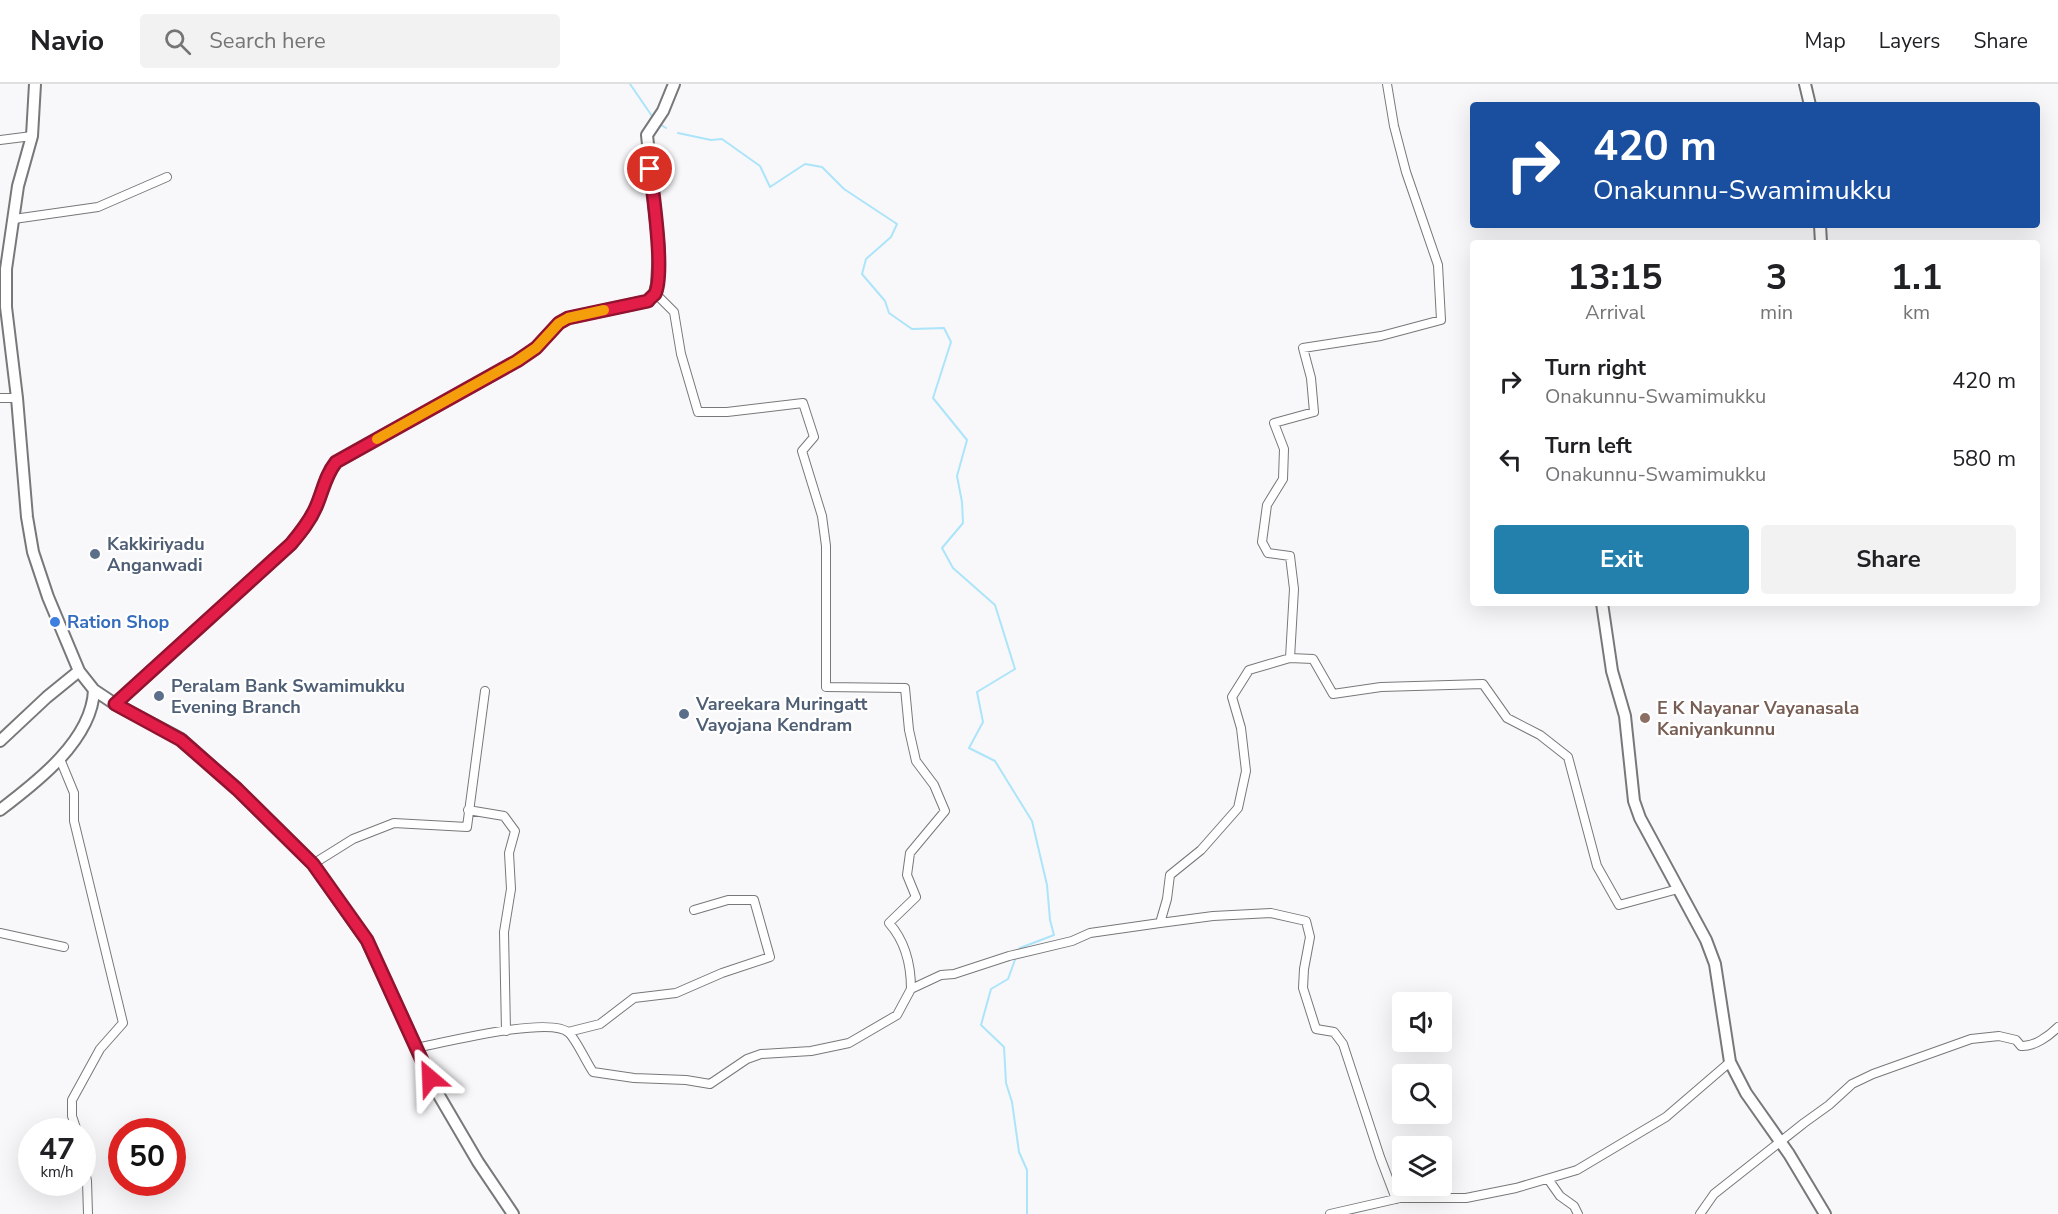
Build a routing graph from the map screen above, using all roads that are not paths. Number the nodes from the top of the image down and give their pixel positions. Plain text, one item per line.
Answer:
1 (35, 84) edge
2 (674, 84) edge
3 (1387, 84) edge
4 (1806, 84) edge
5 (1809, 102) edge
6 (32, 136) junction
7 (0, 140) edge
8 (167, 177) dead end
9 (14, 219) junction
10 (655, 293) junction
11 (0, 398) edge
12 (17, 398) junction
13 (1602, 606) edge
14 (1290, 658) junction
15 (79, 671) junction
16 (94, 690) junction
17 (485, 691) dead end
18 (115, 704) junction
19 (0, 741) edge
20 (60, 759) junction
21 (0, 810) edge
22 (468, 810) junction
23 (313, 864) junction
24 (1678, 889) junction
25 (694, 910) dead end
26 (1160, 923) junction
27 (0, 933) edge
28 (64, 947) dead end
29 (911, 989) junction
30 (2058, 1027) edge
31 (506, 1031) junction
32 (568, 1032) junction
33 (416, 1048) junction
34 (1730, 1062) junction
35 (73, 1118) edge
36 (1780, 1142) junction
37 (1548, 1179) junction
38 (87, 1196) edge
39 (1396, 1199) junction
40 (88, 1214) edge
41 (513, 1214) edge
42 (1330, 1214) edge
43 (1578, 1214) edge
44 (1700, 1214) edge
45 (1825, 1214) edge

1 - 6 main road
2 - 10 main road
3 - 14 street
4 - 5 main road
6 - 7 street
6 - 9 main road
8 - 9 street
9 - 12 main road
10 - 18 main road
10 - 29 street
11 - 12 street
12 - 15 main road
13 - 24 main road
14 - 24 street
14 - 26 street
15 - 16 main road
15 - 19 main road
16 - 18 main road
16 - 20 main road
17 - 22 street
18 - 23 main road
20 - 21 main road
20 - 35 street
22 - 23 street
22 - 31 street
23 - 33 main road
24 - 34 main road
25 - 32 street
26 - 29 street
26 - 39 street
27 - 28 street
29 - 32 street
30 - 36 street
31 - 32 street
31 - 33 street
33 - 41 main road
34 - 36 main road
34 - 37 street
36 - 44 street
36 - 45 main road
37 - 39 street
37 - 43 street
38 - 40 street
39 - 42 street

